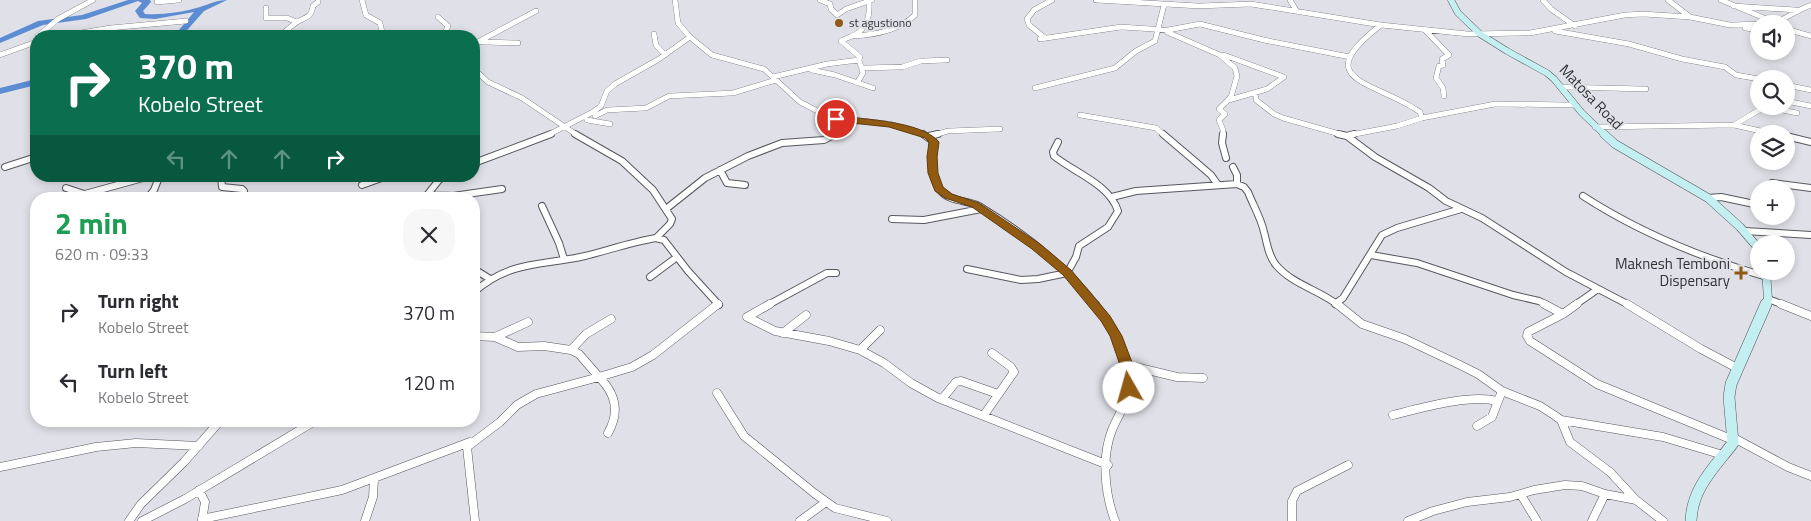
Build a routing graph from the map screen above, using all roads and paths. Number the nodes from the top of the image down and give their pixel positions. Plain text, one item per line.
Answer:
1 (93, 0) edge
2 (158, 0) edge
3 (179, 0) edge
4 (362, 0) edge
5 (675, 0) edge
6 (820, 0) edge
7 (914, 0) edge
8 (1052, 0) edge
9 (1096, 0) edge
10 (1290, 0) edge
11 (1451, 0) edge
12 (1543, 0) edge
13 (1668, 0) edge
14 (1721, 0) edge
15 (871, 1) edge
16 (318, 2) dead end
17 (1148, 2) edge
18 (1164, 5) junction
19 (1811, 5) edge
20 (1734, 6) junction
21 (266, 8) dead end
22 (1296, 10) junction
23 (1796, 10) junction
24 (536, 11) dead end
25 (1754, 15) edge
26 (1792, 15) edge
27 (438, 17) dead end
28 (1690, 17) junction
29 (186, 21) dead end
30 (297, 22) junction
31 (1750, 24) edge
32 (1381, 25) junction
33 (1734, 25) junction
34 (1576, 26) junction
35 (1750, 28) edge
36 (1425, 29) junction
37 (45, 30) edge
38 (98, 30) edge
39 (287, 30) edge
40 (382, 30) edge
41 (445, 30) edge
42 (1161, 30) junction
43 (1549, 30) junction
44 (1795, 32) edge
45 (654, 34) dead end
46 (1479, 34) junction
47 (852, 36) junction
48 (1811, 36) edge
49 (690, 37) junction
50 (480, 40) edge
51 (480, 41) edge
52 (30, 42) edge
53 (518, 43) dead end
54 (30, 44) edge
55 (23, 46) junction
56 (665, 54) junction
57 (1222, 55) junction
58 (0, 56) edge
59 (1350, 57) junction
60 (859, 60) junction
61 (947, 60) dead end
62 (862, 68) junction
63 (806, 69) junction
64 (480, 75) edge
65 (1750, 77) edge
66 (775, 78) junction
67 (857, 83) junction
68 (1560, 87) junction
69 (1795, 87) edge
70 (873, 88) dead end
71 (1035, 88) dead end
72 (1646, 89) dead end
73 (1811, 90) edge
74 (1256, 92) junction
75 (1444, 96) dead end
76 (1229, 100) junction
77 (1795, 103) edge
78 (1574, 106) junction
79 (1811, 106) edge
80 (1080, 115) dead end
81 (1751, 115) edge
82 (1422, 118) junction
83 (587, 120) junction
84 (857, 122) junction
85 (610, 124) dead end
86 (1734, 125) junction
87 (566, 126) junction
88 (1595, 127) junction
89 (1000, 129) dead end
90 (1750, 130) edge
91 (929, 136) junction
92 (1347, 136) junction
93 (1795, 138) edge
94 (1058, 142) dead end
95 (1811, 142) edge
96 (1226, 158) dead end
97 (30, 159) edge
98 (480, 161) edge
99 (5, 167) dead end
100 (1233, 167) dead end
101 (720, 170) junction
102 (130, 182) edge
103 (222, 182) edge
104 (370, 182) edge
105 (1237, 184) junction
106 (362, 185) dead end
107 (745, 185) dead end
108 (1218, 185) junction
109 (1795, 186) edge
110 (66, 188) dead end
111 (1811, 188) edge
112 (502, 189) dead end
113 (79, 192) edge
114 (92, 192) edge
115 (244, 192) edge
116 (480, 192) edge
117 (1583, 196) dead end
118 (1112, 197) junction
119 (1708, 198) junction
120 (1750, 203) edge
121 (542, 206) dead end
122 (666, 209) junction
123 (981, 209) junction
124 (1461, 209) junction
125 (892, 219) dead end
126 (1744, 232) junction
127 (1811, 234) edge
128 (656, 238) junction
129 (1750, 239) edge
130 (1371, 254) junction
131 (677, 257) junction
132 (564, 259) junction
133 (968, 269) dead end
134 (1750, 269) edge
135 (836, 272) dead end
136 (1067, 272) junction
137 (480, 273) edge
138 (650, 277) dead end
139 (490, 279) junction
140 (1767, 280) edge
141 (480, 286) edge
142 (1598, 289) junction
143 (1768, 299) junction
144 (1335, 304) junction
145 (1562, 314) junction
146 (806, 315) dead end
147 (1811, 316) edge
148 (611, 318) dead end
149 (528, 322) dead end
150 (880, 330) dead end
151 (783, 333) junction
152 (480, 336) edge
153 (495, 337) junction
154 (571, 350) junction
155 (860, 350) junction
156 (992, 353) dead end
157 (1127, 365) junction
158 (1737, 368) junction
159 (599, 377) junction
160 (1204, 378) dead end
161 (1502, 391) junction
162 (717, 393) dead end
163 (998, 394) junction
164 (942, 399) junction
165 (1498, 401) junction
166 (1393, 415) dead end
167 (984, 416) junction
168 (1561, 420) junction
169 (1477, 426) dead end
170 (215, 427) edge
171 (305, 427) edge
172 (608, 433) dead end
173 (1734, 439) junction
174 (471, 442) junction
175 (198, 446) junction
176 (1723, 456) junction
177 (1108, 465) junction
178 (1348, 465) dead end
179 (0, 467) edge
180 (1811, 476) edge
181 (374, 480) junction
182 (199, 490) junction
183 (1605, 494) junction
184 (1521, 495) junction
185 (1636, 500) junction
186 (826, 502) junction
187 (202, 520) edge
188 (129, 521) edge
189 (142, 521) edge
190 (365, 521) edge
191 (475, 521) edge
192 (800, 521) edge
193 (887, 521) edge
194 (1115, 521) edge
195 (1292, 521) edge
196 (1408, 521) edge
197 (1537, 521) edge
198 (1592, 521) edge
199 (1663, 521) edge
200 (1691, 521) edge

1 - 37 street
2 - 3 street
4 - 40 street
5 - 49 street
6 - 15 street
7 - 47 street
8 - 42 street
9 - 17 street
10 - 22 street
11 - 46 street, Matosa Road
12 - 34 street
13 - 28 street
14 - 20 street
15 - 47 street
16 - 30 street
17 - 18 street
18 - 22 street
18 - 42 street
19 - 23 street
20 - 23 street
20 - 25 street
21 - 30 street
22 - 32 street
23 - 26 street
24 - 50 street
27 - 41 street
28 - 33 street
28 - 34 street
29 - 38 street
30 - 39 street
31 - 33 street
32 - 36 street
32 - 59 street
33 - 35 street
34 - 43 street
36 - 46 street
36 - 75 street
42 - 57 street
42 - 59 street
42 - 71 street
43 - 46 street
43 - 65 street
44 - 48 street
45 - 56 street
46 - 68 street, Matosa Road
47 - 60 street
49 - 56 street
49 - 66 street
51 - 53 street
52 - 55 street
54 - 55 street
55 - 58 street
56 - 87 street
57 - 74 street
57 - 76 street
59 - 82 street
60 - 62 street
60 - 63 street
61 - 62 street
62 - 67 street
63 - 66 street
63 - 67 street
64 - 87 street
66 - 83 street
66 - 84 street
67 - 70 street
68 - 72 street
68 - 78 street, Matosa Road
69 - 73 street
74 - 76 street
74 - 92 street
76 - 96 street
77 - 79 street
78 - 82 street
78 - 88 street, Matosa Road
80 - 108 street
81 - 86 street
82 - 92 street
83 - 85 street
83 - 87 street
84 - 91 street
84 - 101 street
86 - 88 street
86 - 90 street
87 - 98 street
87 - 122 street
88 - 119 street, Matosa Road
89 - 91 street
91 - 123 street
92 - 124 street
93 - 95 street
94 - 118 street
97 - 99 street
100 - 105 street
101 - 107 street
101 - 122 street
102 - 114 street
103 - 115 street
104 - 106 street
105 - 108 street
105 - 144 street
108 - 118 street
109 - 111 street
110 - 113 street
112 - 116 street
117 - 134 street
118 - 136 street
119 - 120 street
119 - 126 street, Matosa Road
121 - 132 street
122 - 128 street
123 - 125 street
123 - 136 street
124 - 130 street
124 - 142 street
126 - 127 street
126 - 129 street, Matosa Road
128 - 131 street
128 - 132 street
130 - 144 street
130 - 145 street
131 - 138 street
131 - 159 street
132 - 139 street
133 - 136 street
135 - 151 street
136 - 157 street
137 - 139 street
139 - 141 street
140 - 143 street
142 - 145 street
142 - 158 street
143 - 147 street
143 - 158 street
144 - 161 street
145 - 173 street
146 - 151 street
148 - 154 street
149 - 153 street
150 - 155 street
151 - 155 street
152 - 153 street
153 - 154 street
154 - 159 street
155 - 164 street
156 - 163 street
157 - 160 street
157 - 177 street
158 - 173 street
159 - 172 street
159 - 174 street
161 - 165 street
161 - 168 street
162 - 186 street
163 - 164 street
163 - 167 street
164 - 167 street
165 - 166 street
165 - 169 street
167 - 177 street
168 - 176 street
168 - 185 street
170 - 175 street
171 - 182 street
173 - 176 street
173 - 180 street
174 - 181 street
174 - 191 street
175 - 179 street
175 - 188 street
176 - 200 street
177 - 194 street
178 - 195 street
181 - 187 street
181 - 190 street
182 - 187 street
182 - 189 street
183 - 184 street
183 - 185 street
183 - 198 street
184 - 196 street
184 - 197 street
185 - 199 street
186 - 192 street
186 - 193 street

